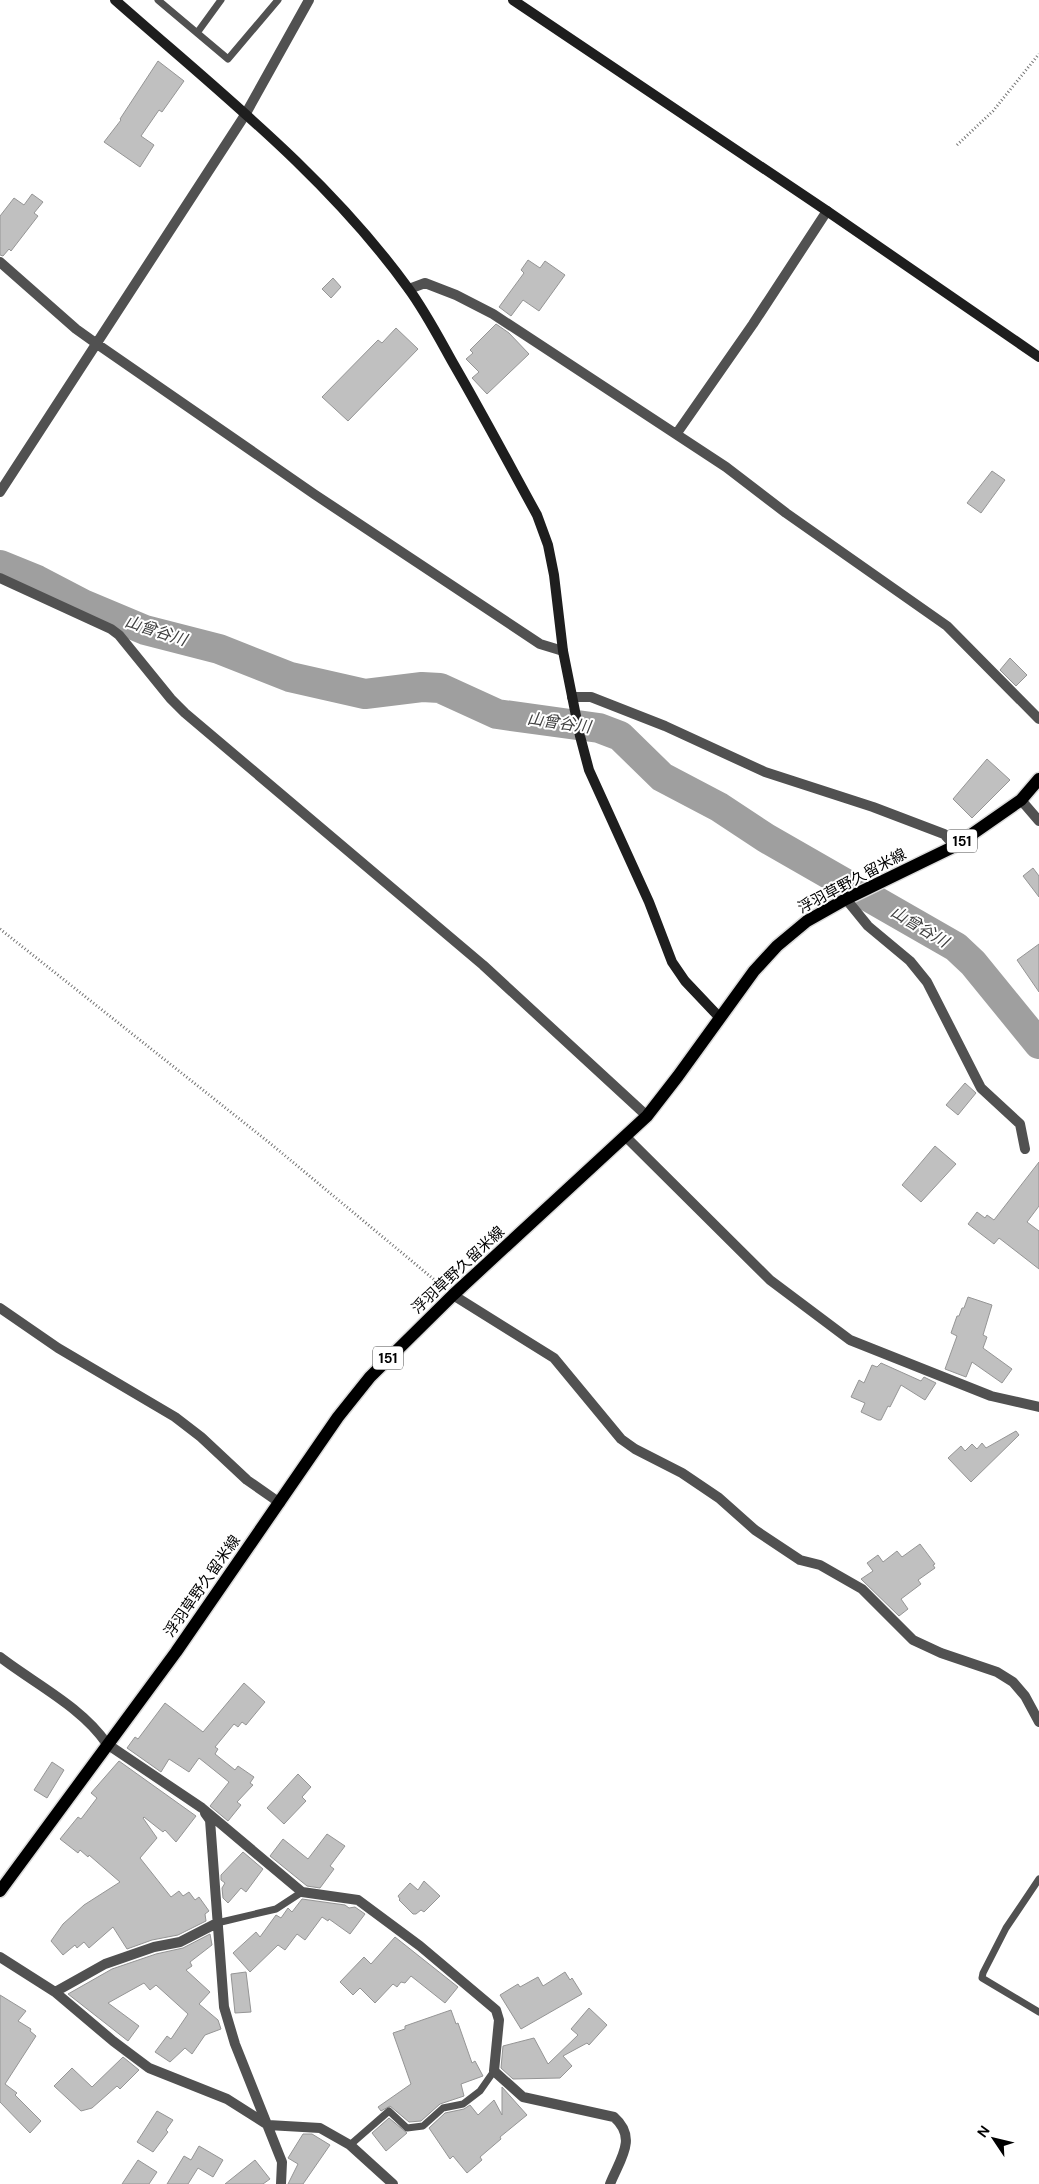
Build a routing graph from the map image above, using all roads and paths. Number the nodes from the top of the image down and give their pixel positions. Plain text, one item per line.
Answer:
1 (115, 0) edge
2 (221, 0) edge
3 (278, 0) edge
4 (308, 0) edge
5 (512, 0) edge
6 (161, 1) edge
7 (197, 33) junction
8 (1039, 54) edge
9 (245, 115) junction
10 (957, 145) dead end
11 (827, 211) junction
12 (0, 262) edge
13 (409, 289) junction
14 (97, 344) junction
15 (1039, 357) edge
16 (677, 433) junction
17 (0, 492) edge
18 (0, 578) edge
19 (563, 651) junction
20 (572, 697) junction
21 (1039, 719) edge
22 (1039, 779) edge
23 (1021, 800) junction
24 (1039, 821) edge
25 (955, 846) junction
26 (850, 897) junction
27 (0, 929) edge
28 (720, 1018) junction
29 (647, 1116) junction
30 (626, 1137) junction
31 (1025, 1149) dead end
32 (453, 1295) junction
33 (0, 1308) edge
34 (1039, 1407) edge
35 (280, 1504) junction
36 (0, 1656) edge
37 (1039, 1722) edge
38 (107, 1744) junction
39 (202, 1808) junction
40 (1039, 1879) edge
41 (0, 1891) edge
42 (302, 1892) junction
43 (217, 1923) junction
44 (0, 1957) edge
45 (55, 1992) junction
46 (1039, 2012) edge
47 (494, 2071) junction
48 (268, 2125) junction
49 (350, 2145) junction
50 (281, 2184) edge
51 (393, 2184) edge
52 (610, 2184) edge

1 - 9 street
2 - 7 lane
3 - 7 lane
4 - 9 street
5 - 11 street
6 - 7 lane
8 - 10 path
9 - 13 street
9 - 14 street
11 - 15 street
11 - 16 street
12 - 14 street
13 - 16 street
13 - 19 street
14 - 17 street
14 - 19 street
16 - 21 street
18 - 29 street
19 - 20 street
20 - 25 street
20 - 28 street
22 - 23 main road, 浮羽草野久留米線 / 151
23 - 24 street
23 - 25 main road, 浮羽草野久留米線 / 151
25 - 26 main road, 浮羽草野久留米線 / 151
26 - 28 main road, 浮羽草野久留米線 / 151
26 - 31 street
27 - 32 path
28 - 29 main road, 浮羽草野久留米線 / 151
29 - 30 main road, 浮羽草野久留米線 / 151
30 - 32 main road, 浮羽草野久留米線 / 151
30 - 34 street
32 - 35 main road, 浮羽草野久留米線 / 151
32 - 37 street
33 - 35 street
35 - 38 main road, 浮羽草野久留米線 / 151
36 - 38 street
38 - 39 street
38 - 41 main road, 浮羽草野久留米線 / 151
39 - 42 street
39 - 43 street
40 - 46 lane
42 - 43 lane
42 - 47 street
43 - 45 street
43 - 48 street
44 - 45 street
45 - 48 street
47 - 49 lane
47 - 52 street
48 - 49 street
48 - 50 street
49 - 51 street

